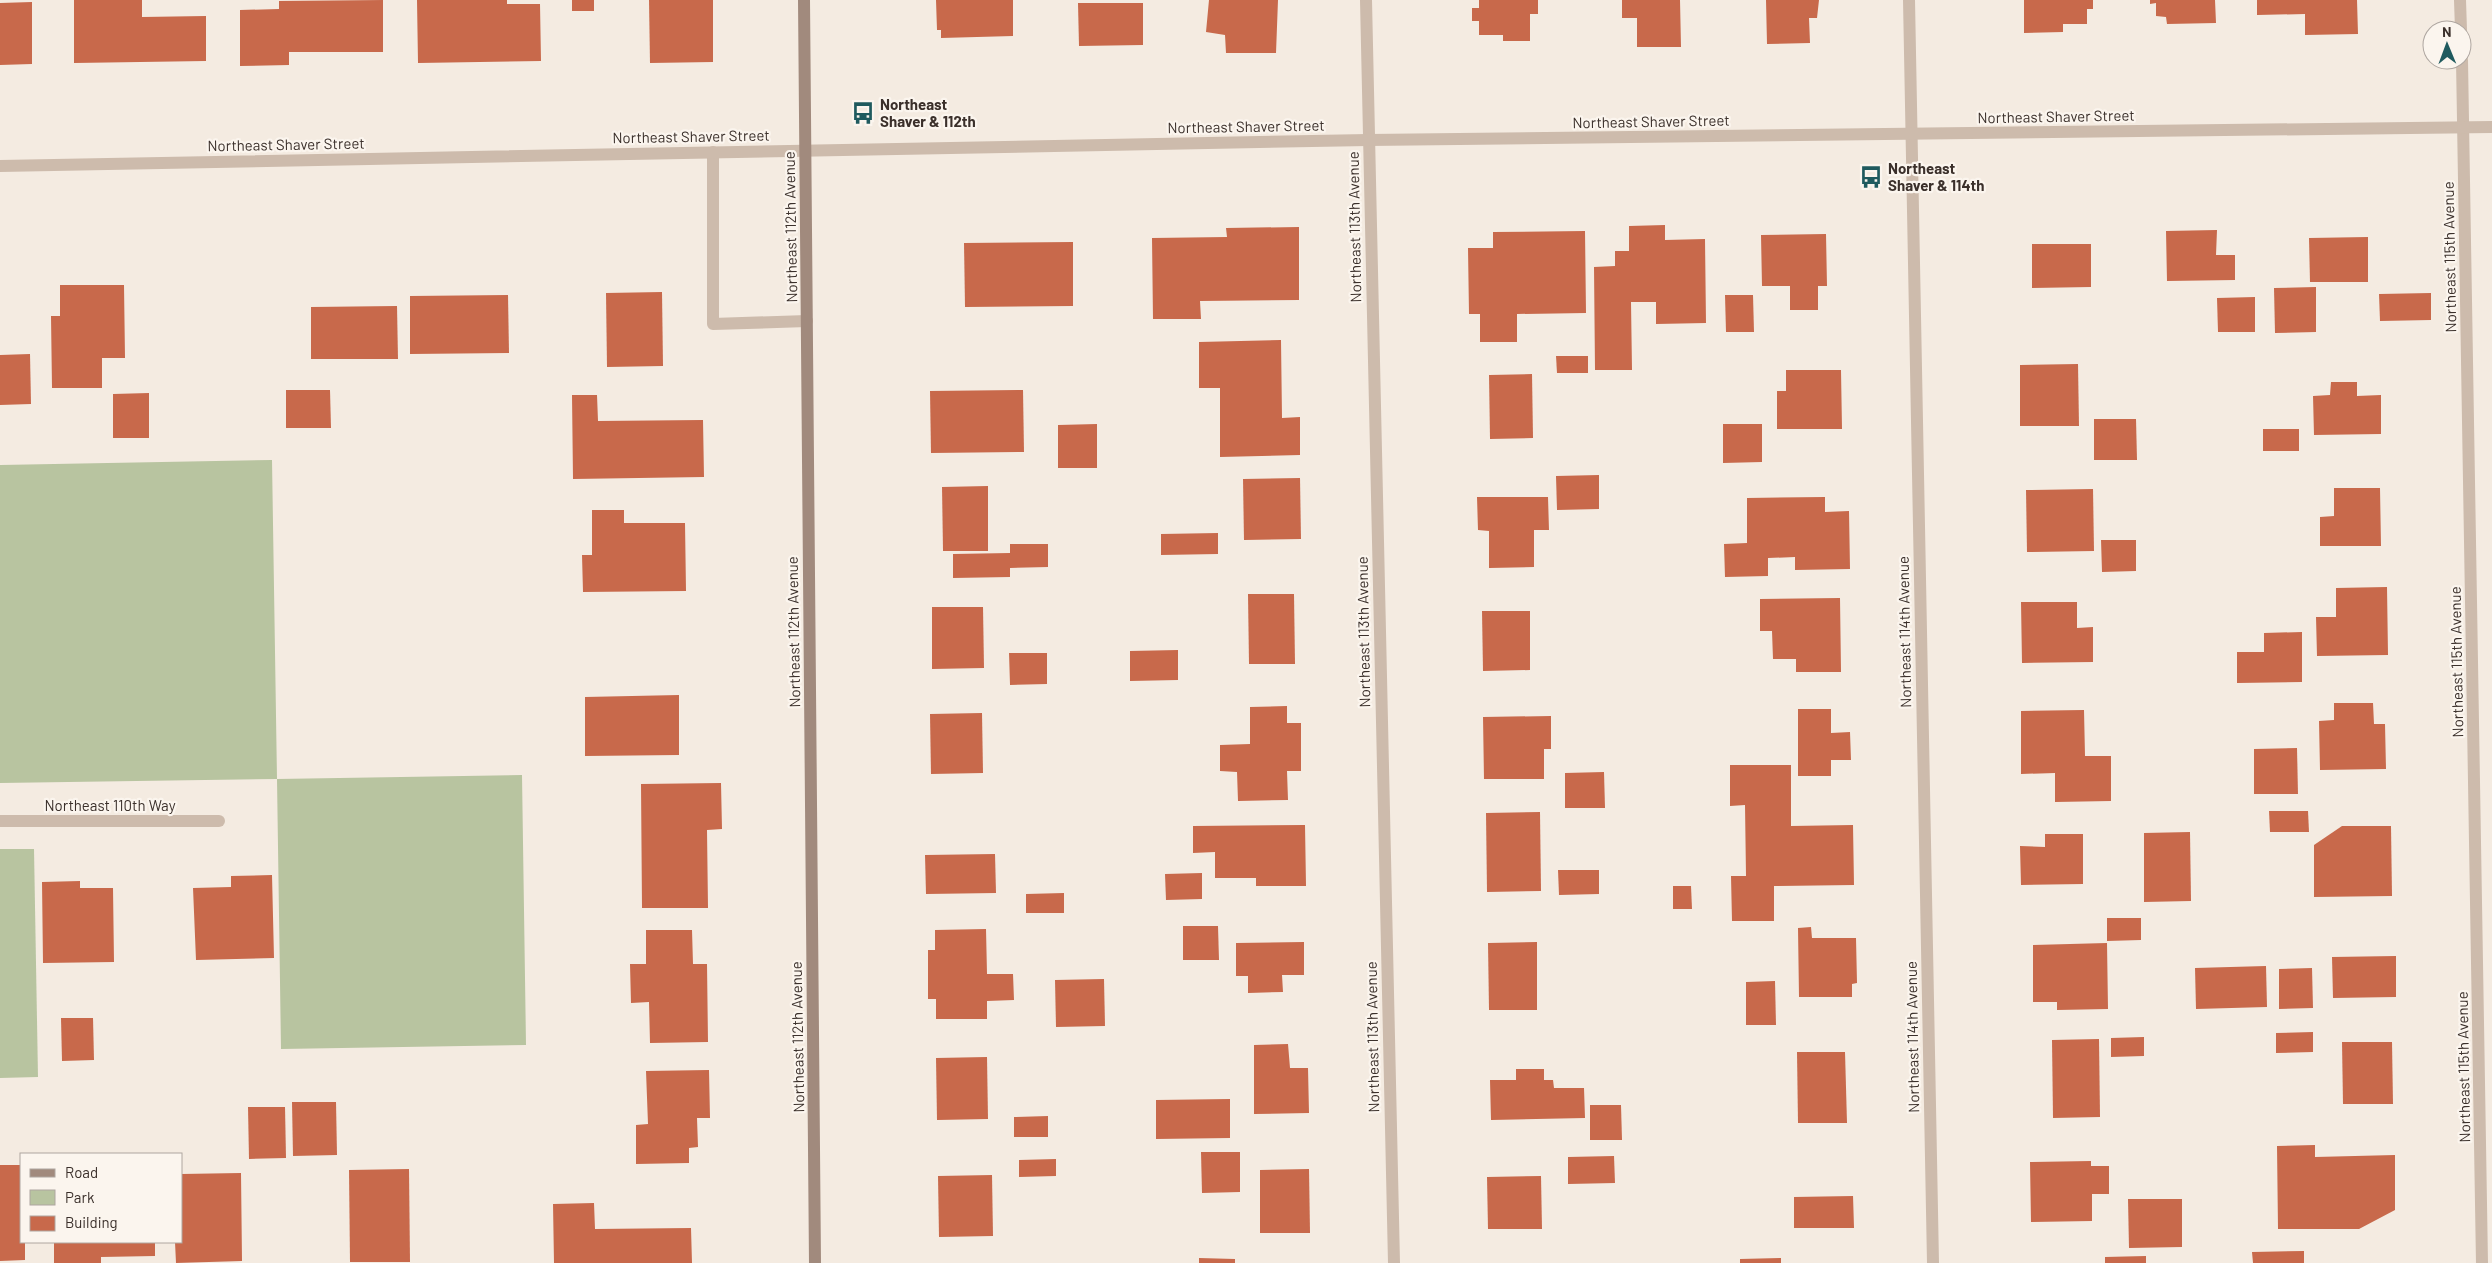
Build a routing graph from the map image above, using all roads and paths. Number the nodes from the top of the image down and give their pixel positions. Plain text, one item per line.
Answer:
1 (804, 0) edge
2 (1366, 0) edge
3 (1909, 0) edge
4 (2460, 0) edge
5 (2461, 20) edge
6 (2462, 70) edge
7 (2492, 127) edge
8 (2463, 128) junction
9 (1911, 134) junction
10 (1368, 140) junction
11 (805, 150) junction
12 (713, 152) junction
13 (0, 166) edge
14 (807, 321) junction
15 (0, 821) edge
16 (219, 821) dead end
17 (815, 1263) edge
18 (1394, 1263) edge
19 (1932, 1263) edge
20 (2482, 1263) edge

1 - 11 street, Northeast 112th Avenue
2 - 10 street, Northeast 113th Avenue
3 - 9 street, Northeast 114th Avenue
4 - 5 street
6 - 8 street, Northeast 115th Avenue
7 - 8 street, Northeast Shaver Street
8 - 9 street, Northeast Shaver Street
8 - 20 street, Northeast 115th Avenue
9 - 10 street, Northeast Shaver Street
9 - 19 street, Northeast 114th Avenue
10 - 11 street, Northeast Shaver Street
10 - 18 street, Northeast 113th Avenue
11 - 12 street, Northeast Shaver Street
11 - 14 street, Northeast 112th Avenue
12 - 13 street, Northeast Shaver Street
12 - 14 street
14 - 17 street, Northeast 112th Avenue
15 - 16 street, Northeast 110th Way

